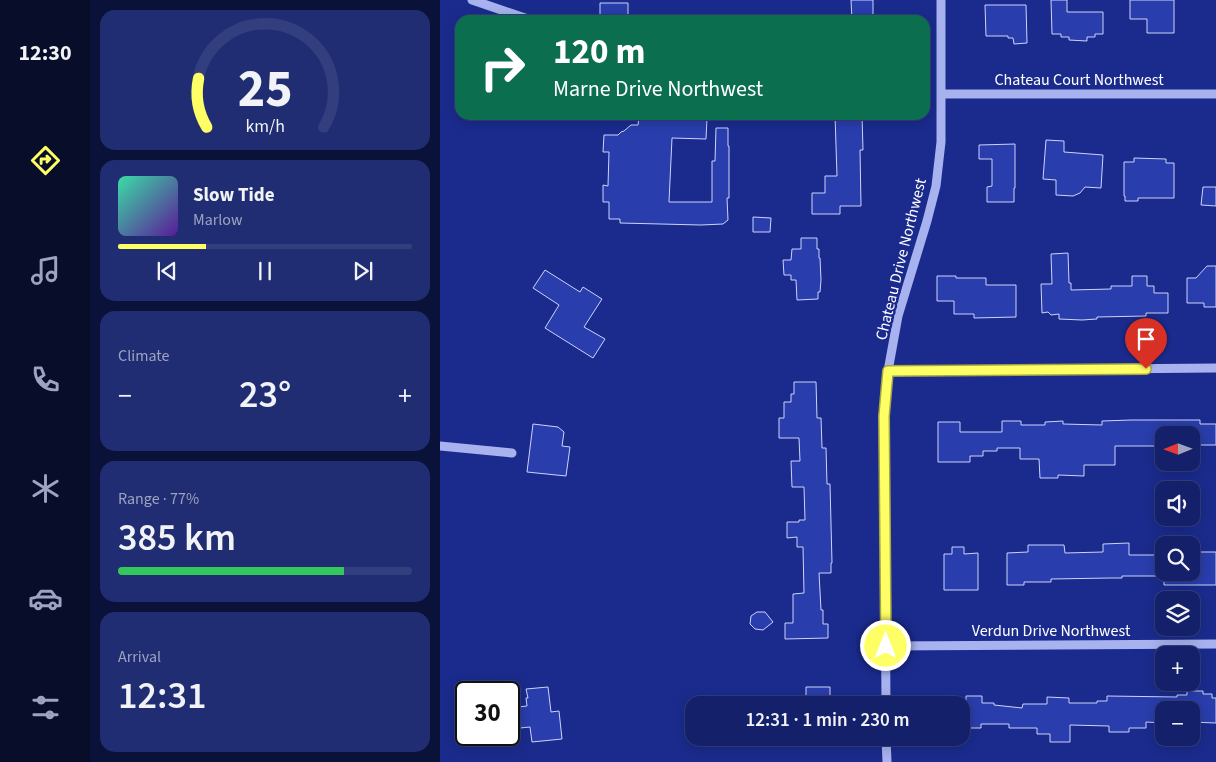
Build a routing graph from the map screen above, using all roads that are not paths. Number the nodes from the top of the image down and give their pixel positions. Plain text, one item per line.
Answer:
1 (472, 0) edge
2 (941, 0) edge
3 (516, 15) edge
4 (942, 94) junction
5 (1216, 94) edge
6 (1216, 368) edge
7 (888, 371) junction
8 (440, 446) edge
9 (512, 453) dead end
10 (1216, 644) edge
11 (886, 646) junction
12 (886, 696) edge
13 (886, 746) edge
14 (887, 762) edge

1 - 3 street
2 - 4 street, Chateau Drive Northwest
4 - 5 street, Chateau Court Northwest
4 - 7 street, Chateau Drive Northwest
6 - 7 street
7 - 11 street, Chateau Drive Northwest
8 - 9 street
10 - 11 street, Verdun Drive Northwest
11 - 12 street, Chateau Drive Northwest
13 - 14 street

